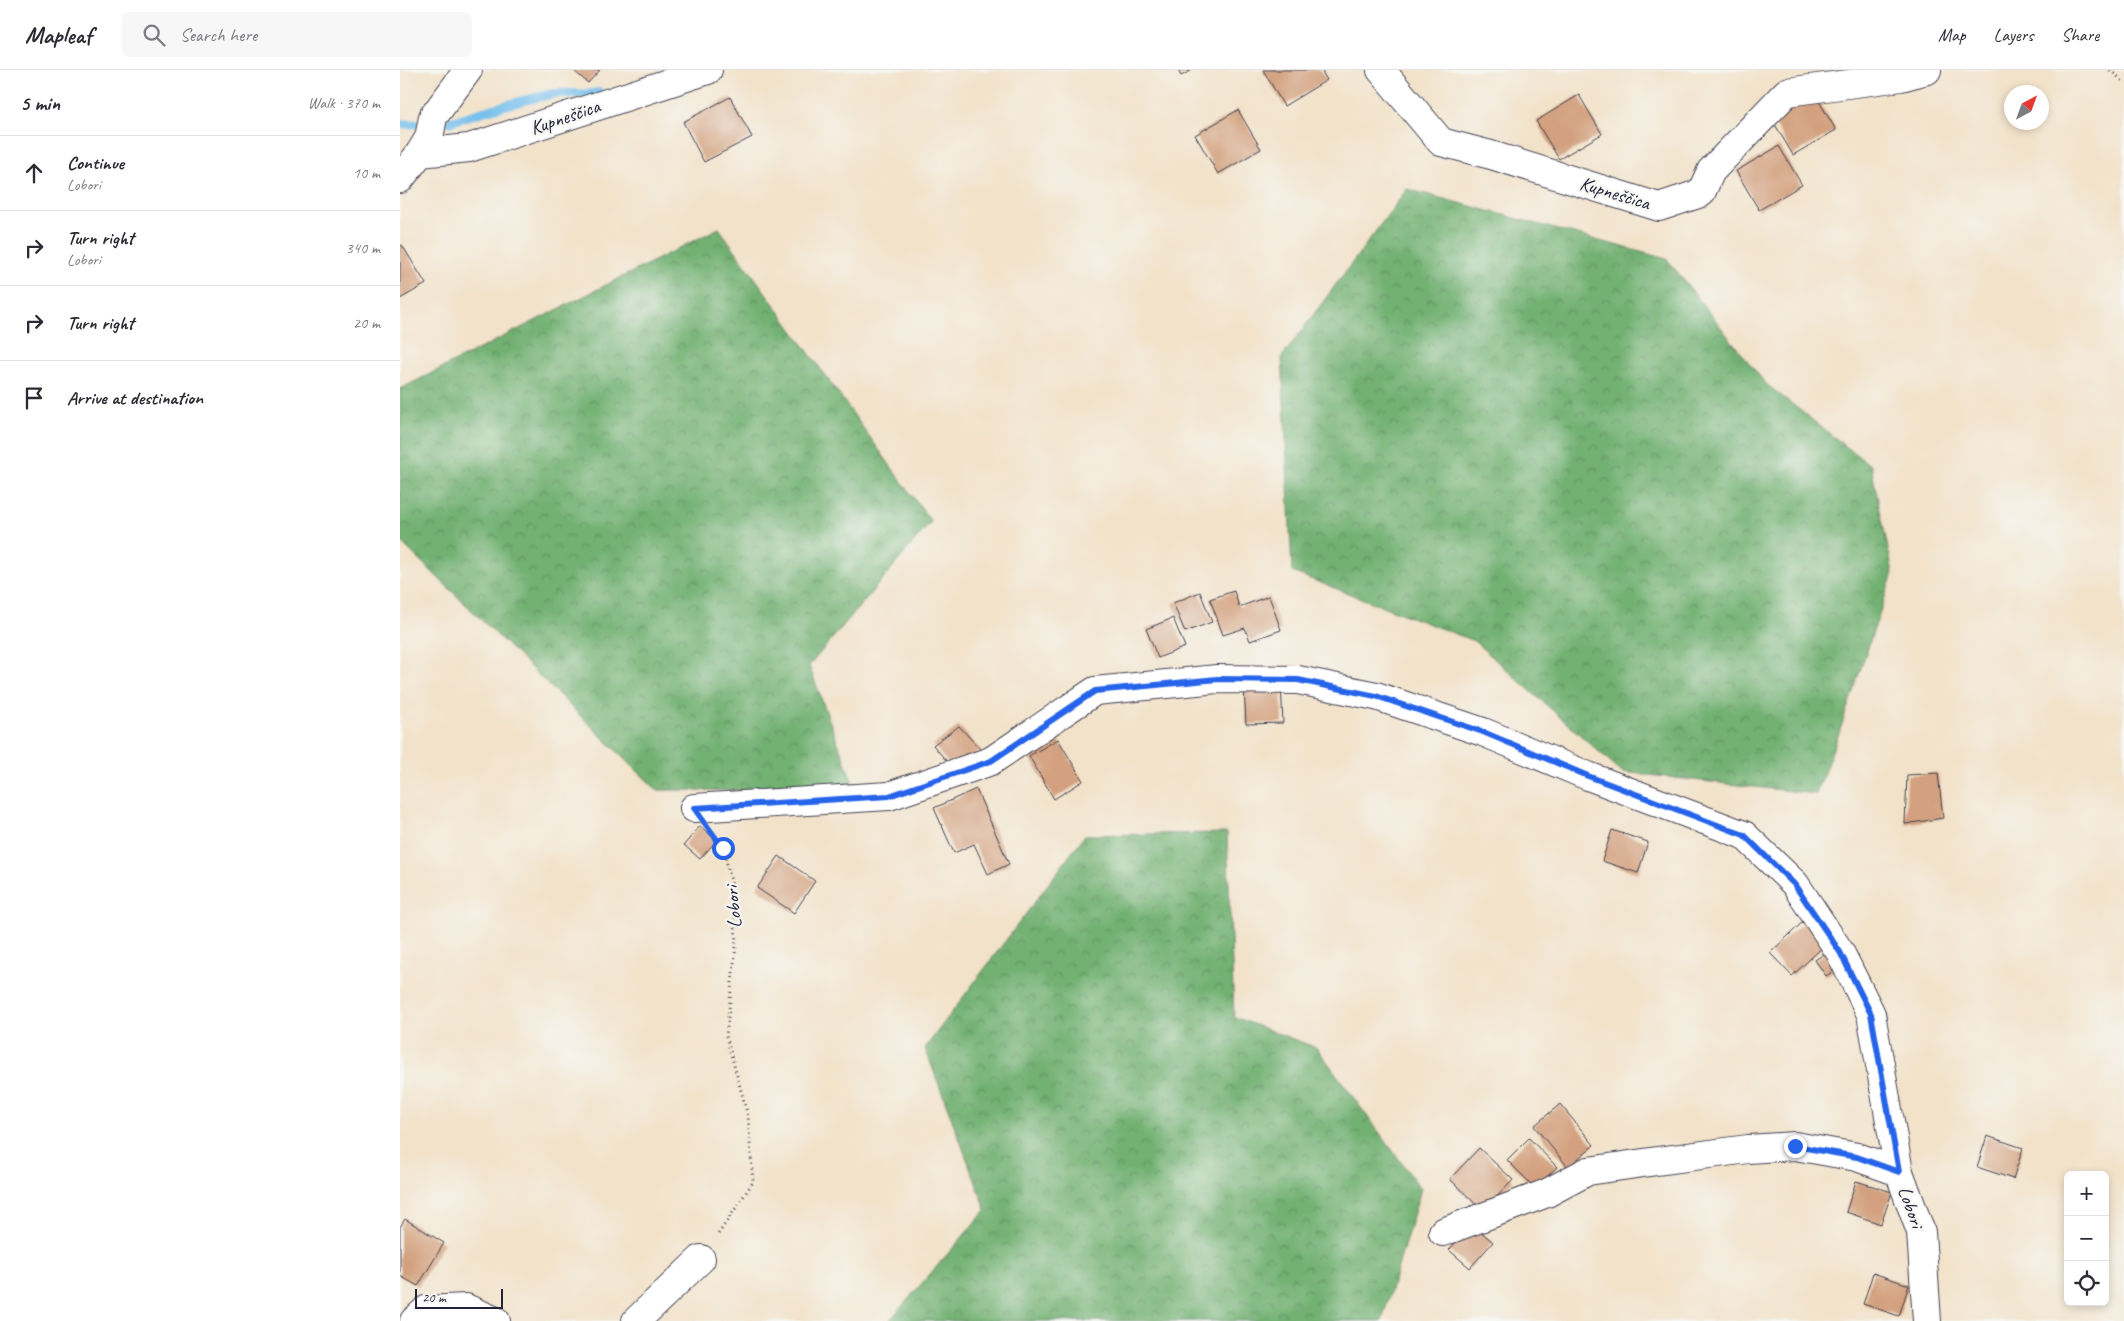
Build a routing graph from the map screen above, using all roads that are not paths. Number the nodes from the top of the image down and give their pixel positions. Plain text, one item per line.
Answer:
1 (468, 70) edge
2 (708, 70) edge
3 (1381, 70) edge
4 (1927, 70) edge
5 (427, 136) junction
6 (400, 179) edge
7 (694, 808) road end
8 (1899, 1172) junction
9 (1443, 1232) dead end
10 (701, 1259) road end
11 (414, 1321) edge
12 (496, 1321) edge
13 (636, 1321) edge
14 (1927, 1321) edge

1 - 5 street
2 - 5 street, Kupneščica
3 - 4 street, Kupneščica
5 - 6 street
7 - 8 street, Lobori
8 - 9 street
8 - 14 street, Lobori
10 - 13 street
11 - 12 street

